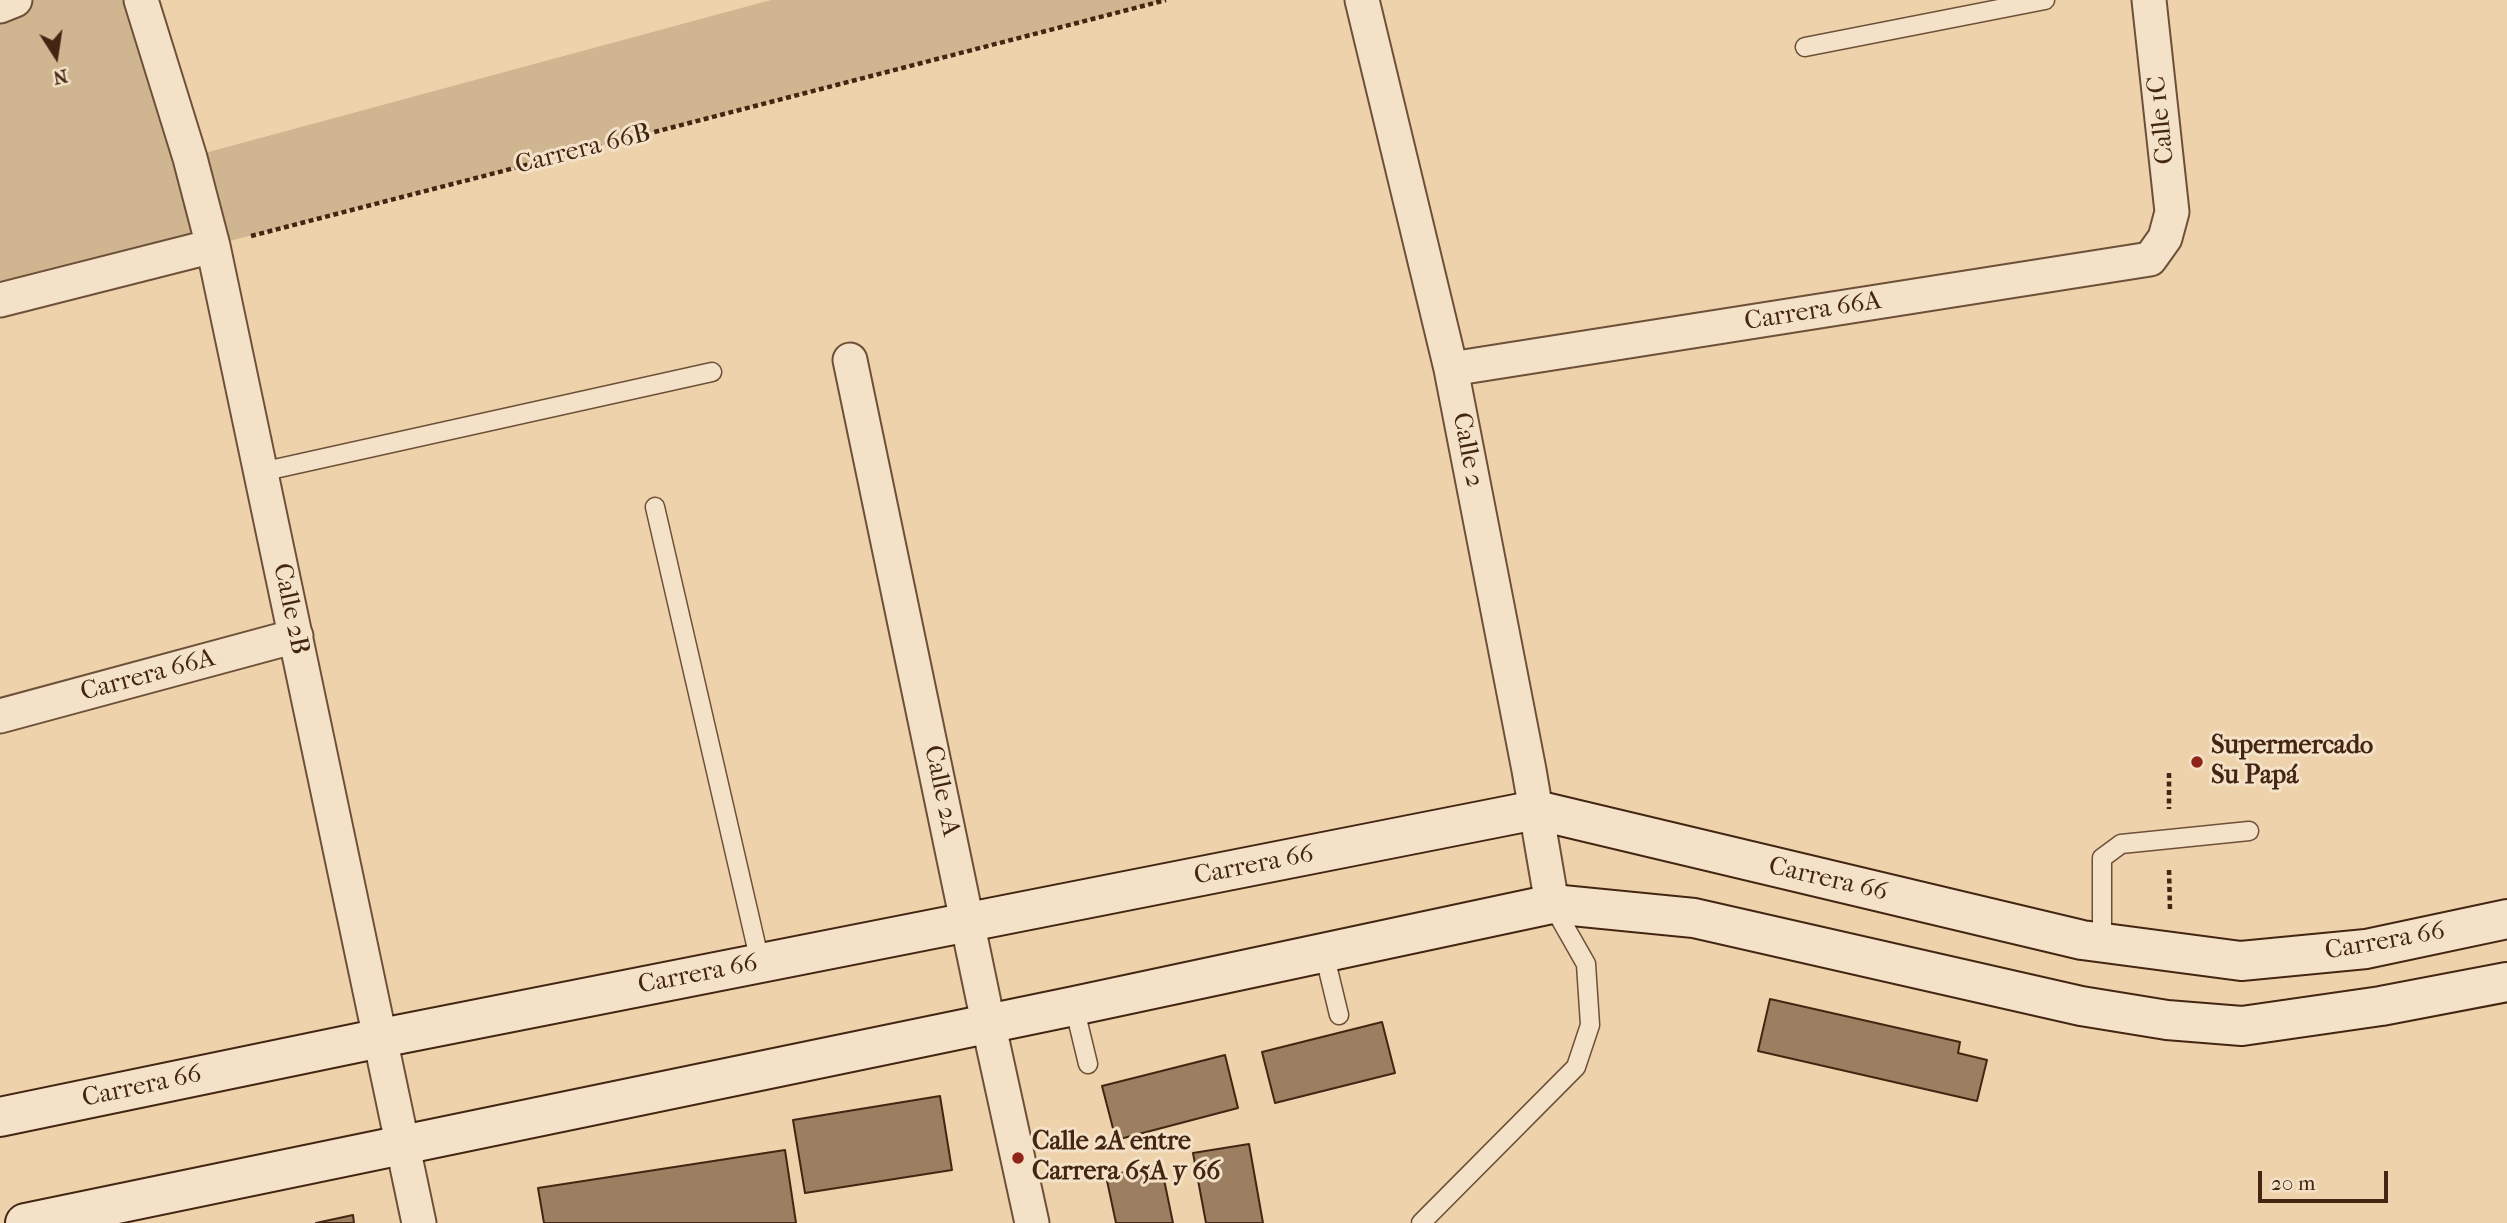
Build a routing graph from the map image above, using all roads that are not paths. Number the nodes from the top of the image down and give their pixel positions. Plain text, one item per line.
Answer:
1 (15, 0) edge
2 (141, 0) edge
3 (1362, 0) edge
4 (2045, 0) edge
5 (2149, 0) edge
6 (0, 6) edge
7 (1805, 47) dead end
8 (2165, 238) joint
9 (213, 246) junction
10 (0, 300) edge
11 (850, 360) dead end
12 (1451, 369) junction
13 (712, 372) dead end
14 (261, 472) junction
15 (655, 507) dead end
16 (296, 636) junction
17 (0, 716) edge
18 (1536, 810) junction
19 (2249, 831) dead end
20 (1552, 904) junction
21 (2507, 919) edge
22 (968, 921) junction
23 (2102, 942) junction
24 (1324, 953) junction
25 (760, 962) junction
26 (2507, 982) edge
27 (1074, 1006) junction
28 (1339, 1015) dead end
29 (988, 1022) junction
30 (380, 1038) junction
31 (1088, 1064) dead end
32 (0, 1117) edge
33 (401, 1144) junction
34 (25, 1223) edge
35 (419, 1223) edge
36 (1032, 1223) edge
37 (1421, 1223) edge

1 - 6 street
2 - 9 street, Calle 2B
3 - 12 street, Calle 2
4 - 7 lane
5 - 8 street, Calle 1C
8 - 12 street, Carrera 66A
9 - 10 street
9 - 14 street, Calle 2B
11 - 22 street, Calle 2A
12 - 18 street, Calle 2
13 - 14 lane
14 - 16 street, Calle 2B
15 - 25 lane
16 - 17 street, Carrera 66A
16 - 30 street, Calle 2B
18 - 20 street, Calle 2
18 - 22 main road, Carrera 66
18 - 23 main road, Carrera 66
19 - 23 lane
20 - 24 main road
20 - 26 main road
20 - 37 lane
21 - 23 main road, Carrera 66
22 - 25 main road, Carrera 66
22 - 29 street, Calle 2A
24 - 27 main road
24 - 28 lane
25 - 30 main road, Carrera 66
27 - 29 main road
27 - 31 lane
29 - 33 main road
29 - 36 street, Calle 2A
30 - 32 main road, Carrera 66
30 - 33 street, Calle 2B
33 - 34 main road
33 - 35 street, Calle 2B

